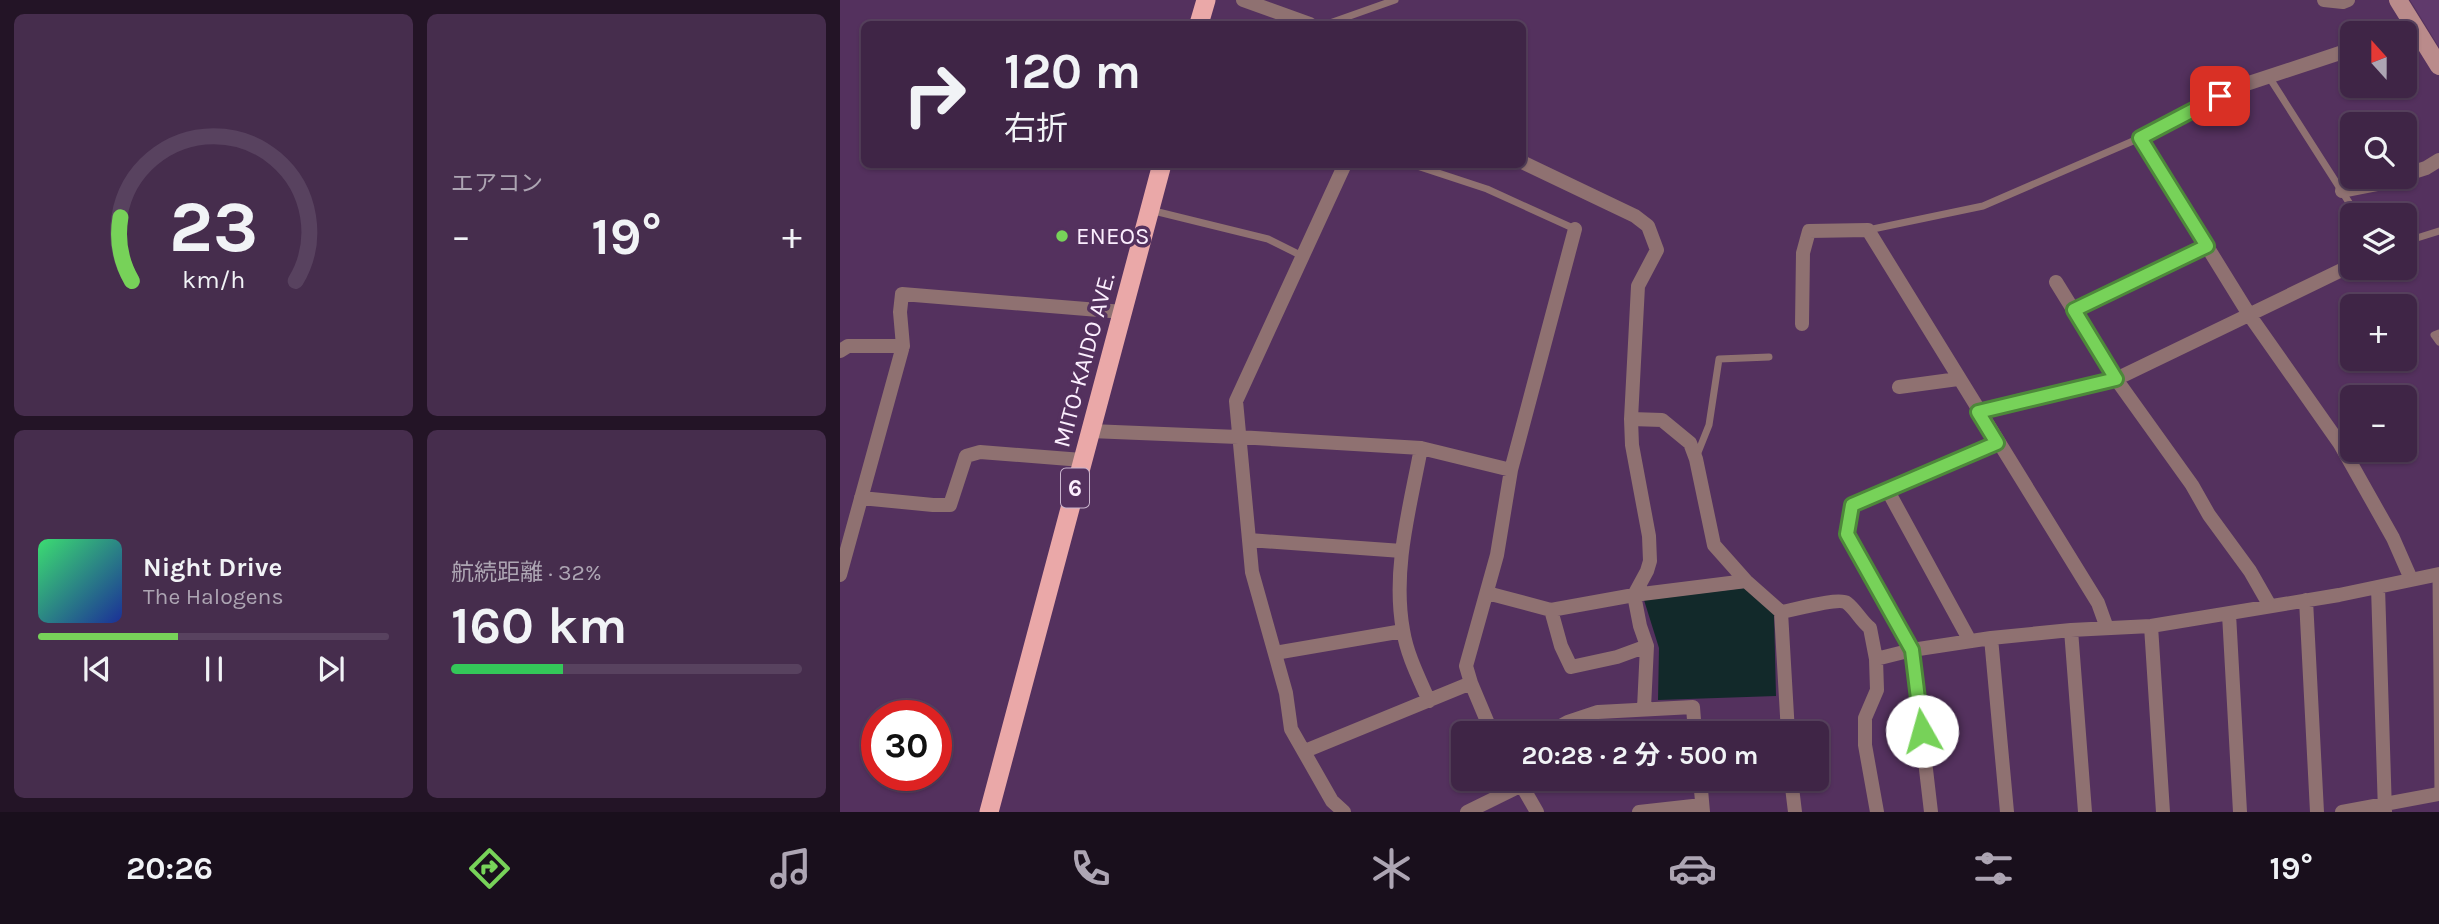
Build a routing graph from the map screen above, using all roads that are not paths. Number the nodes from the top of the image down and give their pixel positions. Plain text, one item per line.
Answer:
1 (1206, 0) edge
2 (1243, 0) edge
3 (1395, 0) edge
4 (2324, 0) edge
5 (2348, 0) edge
6 (2398, 0) edge
7 (1200, 21) edge
8 (1302, 21) edge
9 (1336, 21) edge
10 (2404, 21) edge
11 (2417, 42) edge
12 (2340, 53) edge
13 (2439, 66) edge
14 (2269, 76) junction
15 (2140, 138) junction
16 (2439, 160) edge
17 (1526, 164) edge
18 (1161, 168) edge
19 (1343, 168) edge
20 (1423, 168) edge
21 (2417, 171) edge
22 (2352, 189) edge
23 (2342, 191) junction
24 (2350, 203) edge
25 (1150, 210) junction
26 (1575, 229) joint
27 (1868, 230) junction
28 (2439, 231) edge
29 (2417, 238) edge
30 (2207, 246) junction
31 (1302, 256) junction
32 (2340, 271) edge
33 (2056, 282) dead end
34 (2074, 310) junction
35 (1123, 312) junction
36 (2250, 316) junction
37 (1802, 324) dead end
38 (2439, 333) edge
39 (2439, 342) edge
40 (904, 346) junction
41 (840, 351) edge
42 (1769, 357) dead end
43 (1958, 379) junction
44 (2116, 379) junction
45 (1899, 387) dead end
46 (1978, 412) junction
47 (1631, 419) junction
48 (1090, 431) junction
49 (1238, 437) junction
50 (1997, 443) junction
51 (1420, 448) junction
52 (1696, 459) junction
53 (1082, 460) junction
54 (1511, 470) junction
55 (1888, 491) junction
56 (861, 498) junction
57 (1249, 540) junction
58 (1402, 551) junction
59 (2438, 574) edge
60 (840, 575) edge
61 (2411, 579) junction
62 (1745, 581) junction
63 (2378, 587) junction
64 (1487, 593) junction
65 (1634, 595) junction
66 (2306, 600) junction
67 (2270, 607) junction
68 (1551, 610) junction
69 (1781, 612) junction
70 (2229, 614) junction
71 (2151, 626) junction
72 (2107, 628) junction
73 (2071, 630) junction
74 (1403, 631) junction
75 (1991, 638) junction
76 (1970, 641) junction
77 (1647, 646) junction
78 (1912, 650) junction
79 (1275, 653) junction
80 (1876, 659) junction
81 (1471, 683) junction
82 (1429, 701) junction
83 (1644, 708) junction
84 (1487, 721) edge
85 (1572, 721) edge
86 (1694, 721) edge
87 (1787, 721) edge
88 (1305, 751) junction
89 (1504, 791) edge
90 (1525, 791) edge
91 (1792, 791) edge
92 (2439, 794) edge
93 (1702, 808) edge
94 (2385, 808) edge
95 (989, 812) edge
96 (1343, 812) edge
97 (1467, 812) edge
98 (1537, 812) edge
99 (1639, 812) edge
100 (1795, 812) edge
101 (1877, 812) edge
102 (1931, 812) edge
103 (2007, 812) edge
104 (2085, 812) edge
105 (2163, 812) edge
106 (2240, 812) edge
107 (2317, 812) edge
108 (2342, 812) edge

1 - 7 highway
2 - 8 street
3 - 9 lane
4 - 5 street
6 - 10 main road
11 - 13 main road
12 - 14 street
14 - 15 street
14 - 23 lane
15 - 27 lane
15 - 30 street
16 - 21 street
17 - 47 street
18 - 25 highway, MITO-KAIDO AVE. / 6
19 - 31 street
20 - 26 lane
22 - 23 street
23 - 24 lane
25 - 31 lane
25 - 35 highway, MITO-KAIDO AVE. / 6
26 - 54 street
27 - 37 street
27 - 43 street
28 - 29 lane
30 - 34 street
30 - 36 street
31 - 49 street
32 - 36 street
33 - 34 street
34 - 44 street
35 - 40 street
35 - 48 highway, MITO-KAIDO AVE. / 6
36 - 44 street
36 - 61 street
38 - 39 lane
40 - 41 street
40 - 56 street
42 - 52 lane
43 - 45 street
43 - 46 street
44 - 46 street
44 - 67 street
46 - 50 street
47 - 52 street
47 - 65 street
48 - 49 street
48 - 53 highway, MITO-KAIDO AVE. / 6
49 - 51 street
49 - 57 street
50 - 55 street
50 - 72 street
51 - 54 street
51 - 58 street
52 - 62 street
53 - 56 street
53 - 95 highway, MITO-KAIDO AVE. / 6
54 - 64 street
55 - 76 street
55 - 78 street
56 - 60 street
57 - 58 street
57 - 79 street
58 - 74 street
59 - 61 street
59 - 92 lane
61 - 63 street
62 - 65 street
62 - 69 street
63 - 66 street
63 - 94 street
64 - 68 street
64 - 81 street
65 - 68 street
65 - 77 street
66 - 67 street
66 - 107 street
67 - 70 street
68 - 77 street
69 - 80 street
69 - 87 street
70 - 71 street
70 - 106 street
71 - 72 street
71 - 105 street
72 - 73 street
73 - 75 street
73 - 104 street
74 - 79 street
74 - 82 street
75 - 76 street
75 - 103 street
76 - 78 street
77 - 83 street
78 - 80 street
78 - 102 street
79 - 88 street
80 - 101 street
81 - 82 street
81 - 84 street
82 - 88 street
83 - 85 street
83 - 86 street
88 - 96 street
89 - 97 street
90 - 98 street
91 - 100 street
92 - 94 street
93 - 99 street
94 - 108 street

